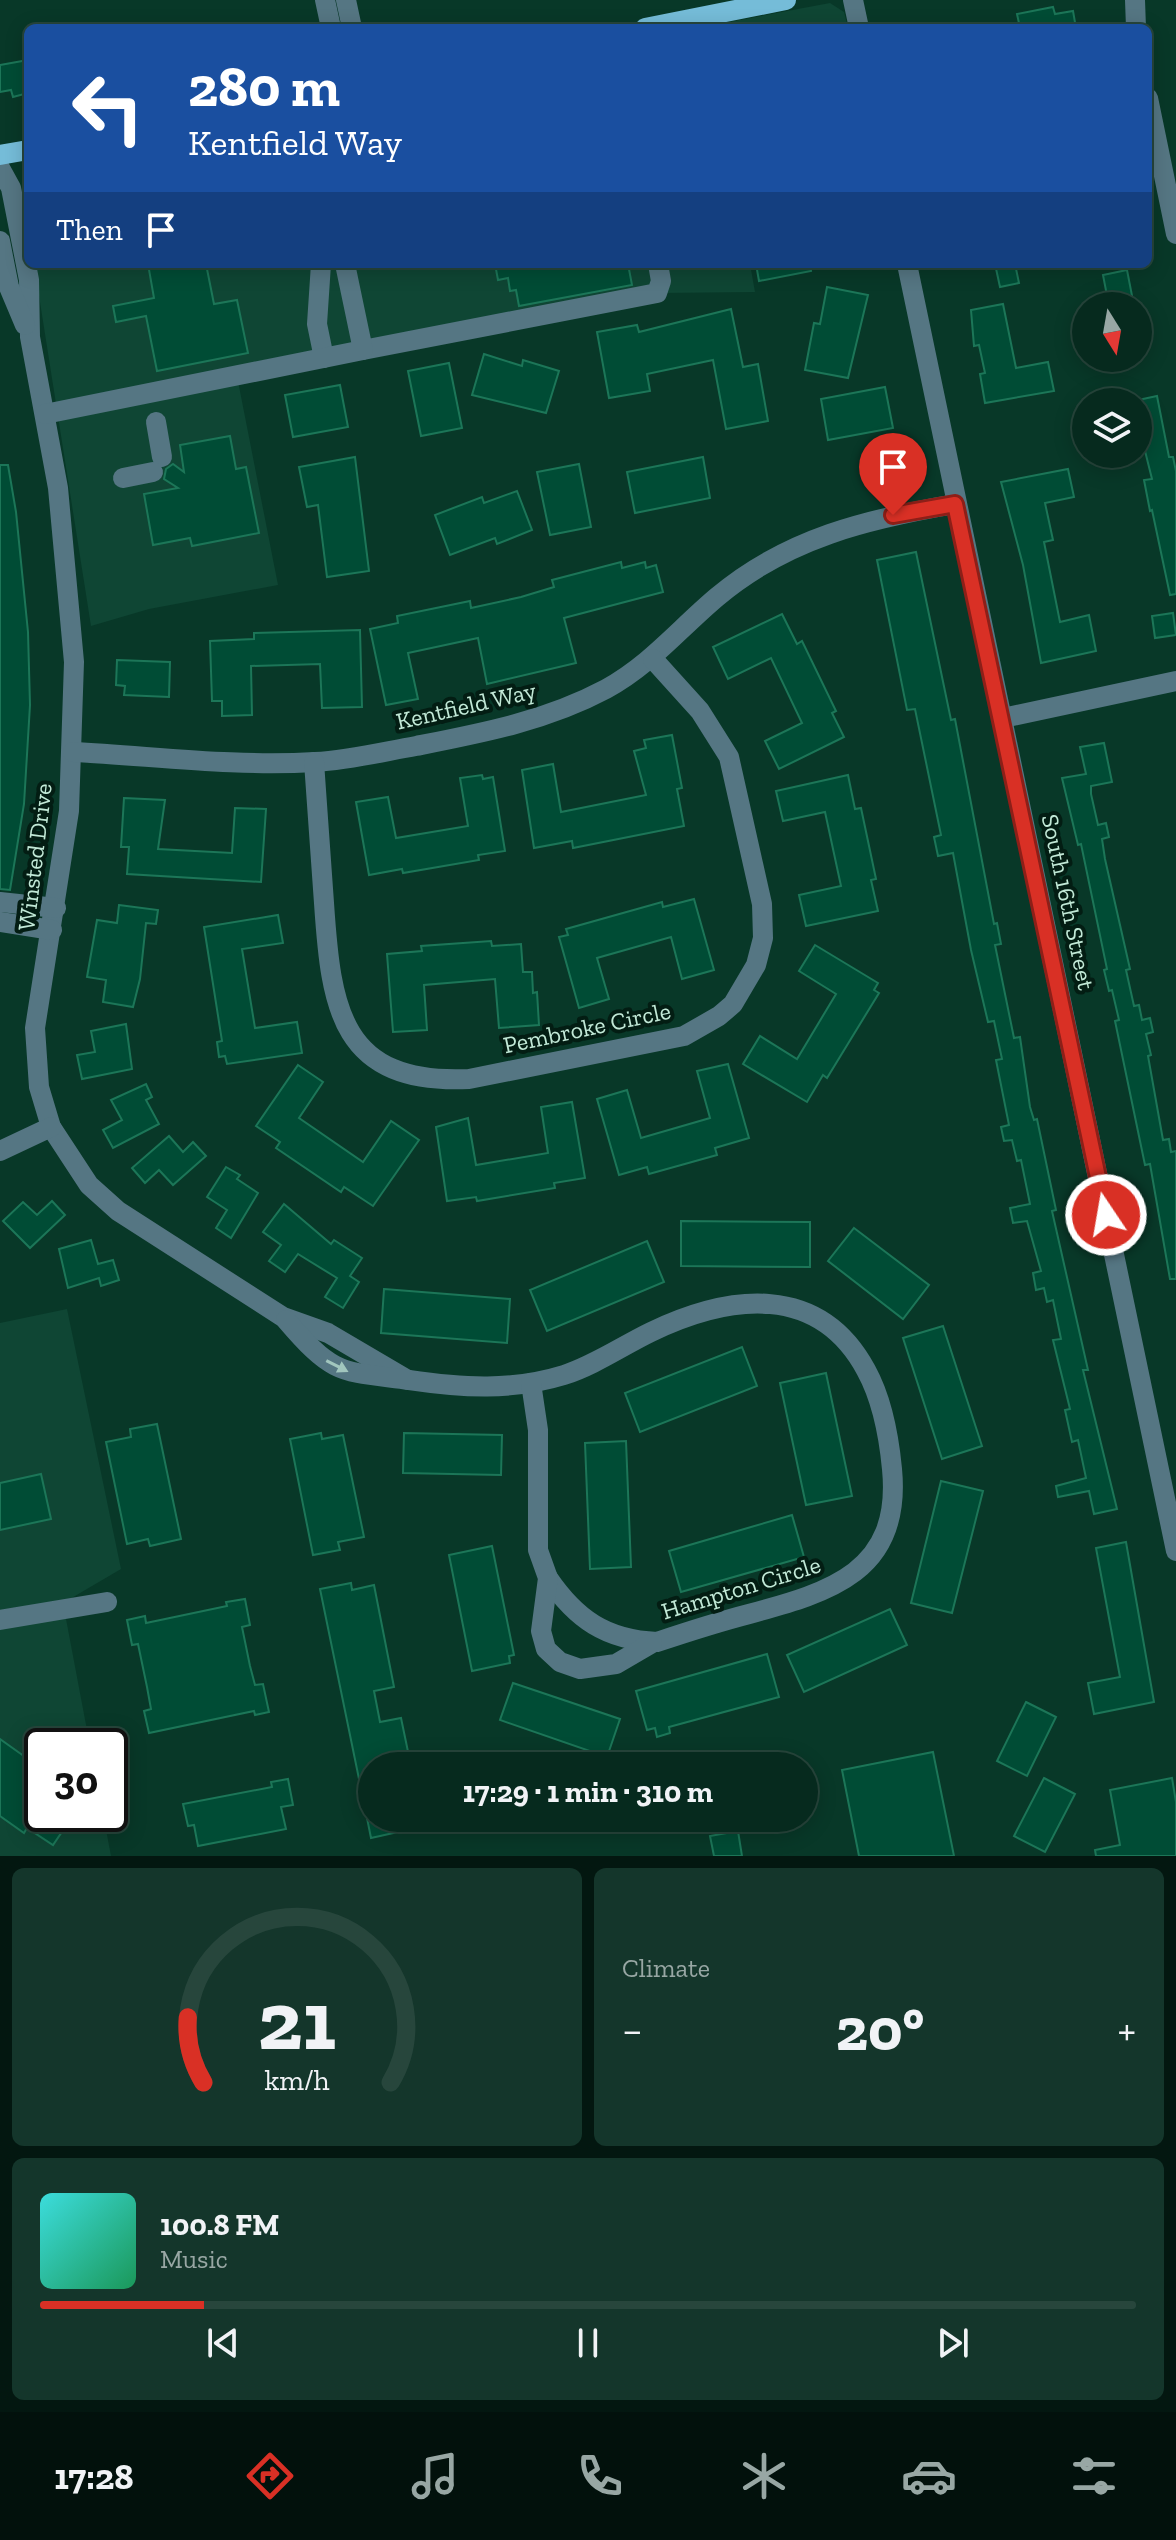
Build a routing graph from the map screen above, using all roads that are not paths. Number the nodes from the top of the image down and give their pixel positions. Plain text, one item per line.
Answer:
1 (325, 0) edge
2 (346, 0) edge
3 (786, 0) edge
4 (853, 0) edge
5 (1135, 0) edge
6 (330, 24) edge
7 (351, 24) edge
8 (665, 24) edge
9 (858, 24) edge
10 (1136, 24) edge
11 (1152, 117) edge
12 (24, 151) edge
13 (0, 155) edge
14 (0, 168) edge
15 (1176, 234) edge
16 (0, 241) edge
17 (24, 254) edge
18 (27, 268) edge
19 (321, 268) edge
20 (346, 268) edge
21 (659, 268) edge
22 (908, 268) edge
23 (30, 337) junction
24 (363, 350) junction
25 (324, 358) junction
26 (45, 414) junction
27 (156, 422) dead end
28 (123, 478) dead end
29 (955, 504) junction
30 (653, 659) junction
31 (1176, 681) edge
32 (1003, 718) junction
33 (73, 752) junction
34 (314, 762) junction
35 (0, 902) edge
36 (56, 908) junction
37 (0, 922) edge
38 (52, 930) junction
39 (51, 1127) junction
40 (0, 1151) edge
41 (531, 1383) junction
42 (1176, 1551) edge
43 (548, 1578) junction
44 (107, 1602) dead end
45 (0, 1620) edge
46 (657, 1642) junction

1 - 6 street
2 - 7 street
3 - 8 main road
4 - 9 street
5 - 10 street
11 - 15 street
12 - 13 main road
14 - 17 street, Winsted Drive
16 - 23 street, Winsted Drive
18 - 23 street, Winsted Drive
19 - 25 street
20 - 24 street
21 - 24 street
22 - 29 street, South 16th Street
23 - 26 street, Winsted Drive
24 - 25 street
25 - 26 street
26 - 33 street, Winsted Drive
27 - 28 street
29 - 30 street, Kentfield Way
29 - 32 street, South 16th Street
30 - 34 street, Kentfield Way
30 - 34 street, Pembroke Circle
31 - 32 street
32 - 42 street, South 16th Street
33 - 34 street, Kentfield Way
33 - 36 street, Winsted Drive
35 - 36 street
36 - 38 street, Winsted Drive
37 - 38 street
38 - 39 street, Winsted Drive
39 - 40 street
39 - 41 street, Winsted Drive
41 - 43 street
41 - 46 street, Hampton Circle
43 - 46 street, Hampton Circle
43 - 46 street
44 - 45 street

